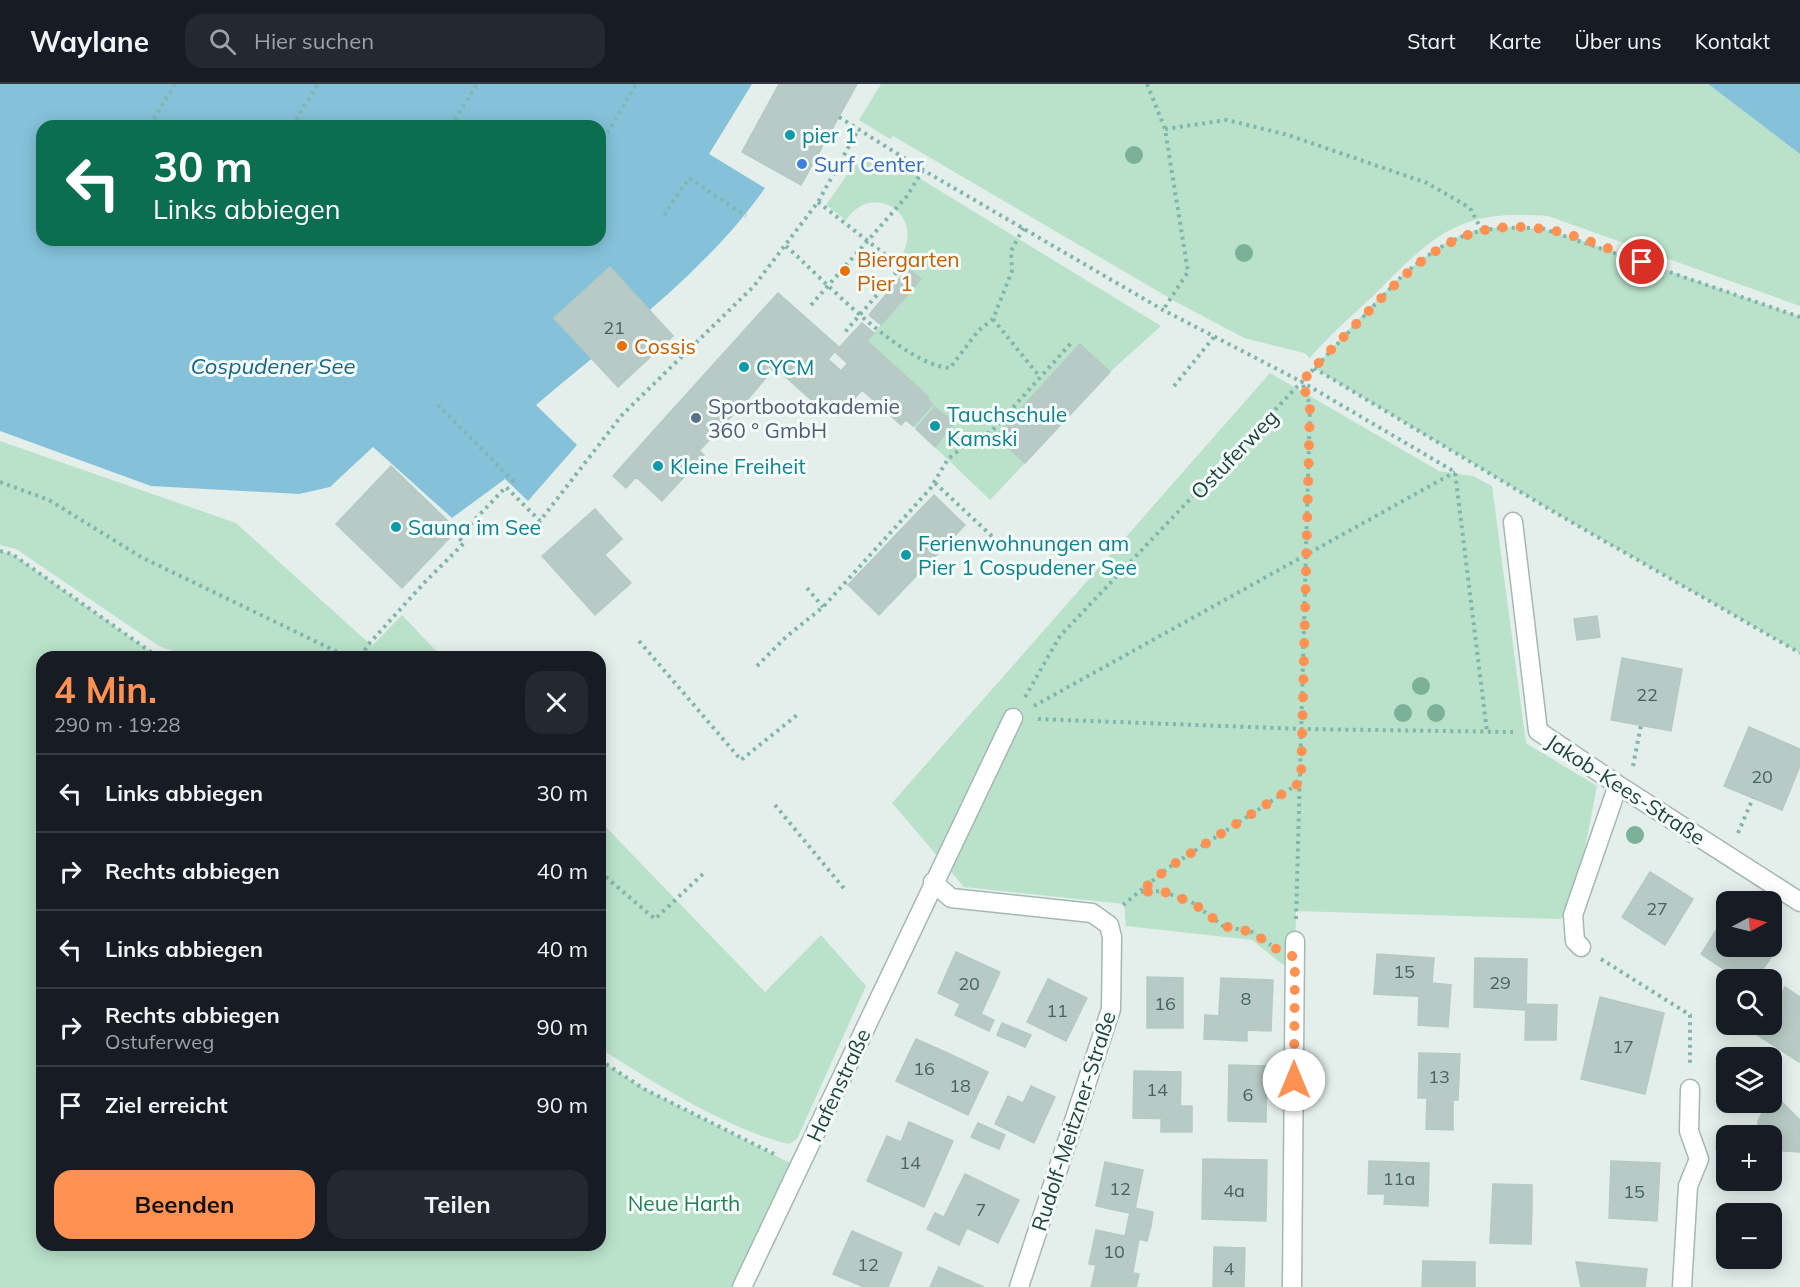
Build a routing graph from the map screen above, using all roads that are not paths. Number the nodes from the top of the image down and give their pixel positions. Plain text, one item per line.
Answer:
1 (1513, 522) dead end
2 (1013, 718) road end
3 (1624, 780) junction
4 (933, 882) junction
5 (1800, 902) edge
6 (1581, 947) road end
7 (1295, 949) road end
8 (1690, 1089) road end
9 (742, 1287) edge
10 (1019, 1287) edge
11 (1292, 1287) edge
12 (1682, 1287) edge

1 - 3 street, Jakob-Kees-Straße
2 - 4 street
3 - 5 street, Jakob-Kees-Straße
3 - 6 street
4 - 9 street, Hafenstraße
4 - 10 street, Rudolf-Meitzner-Straße
7 - 11 street
8 - 12 street

